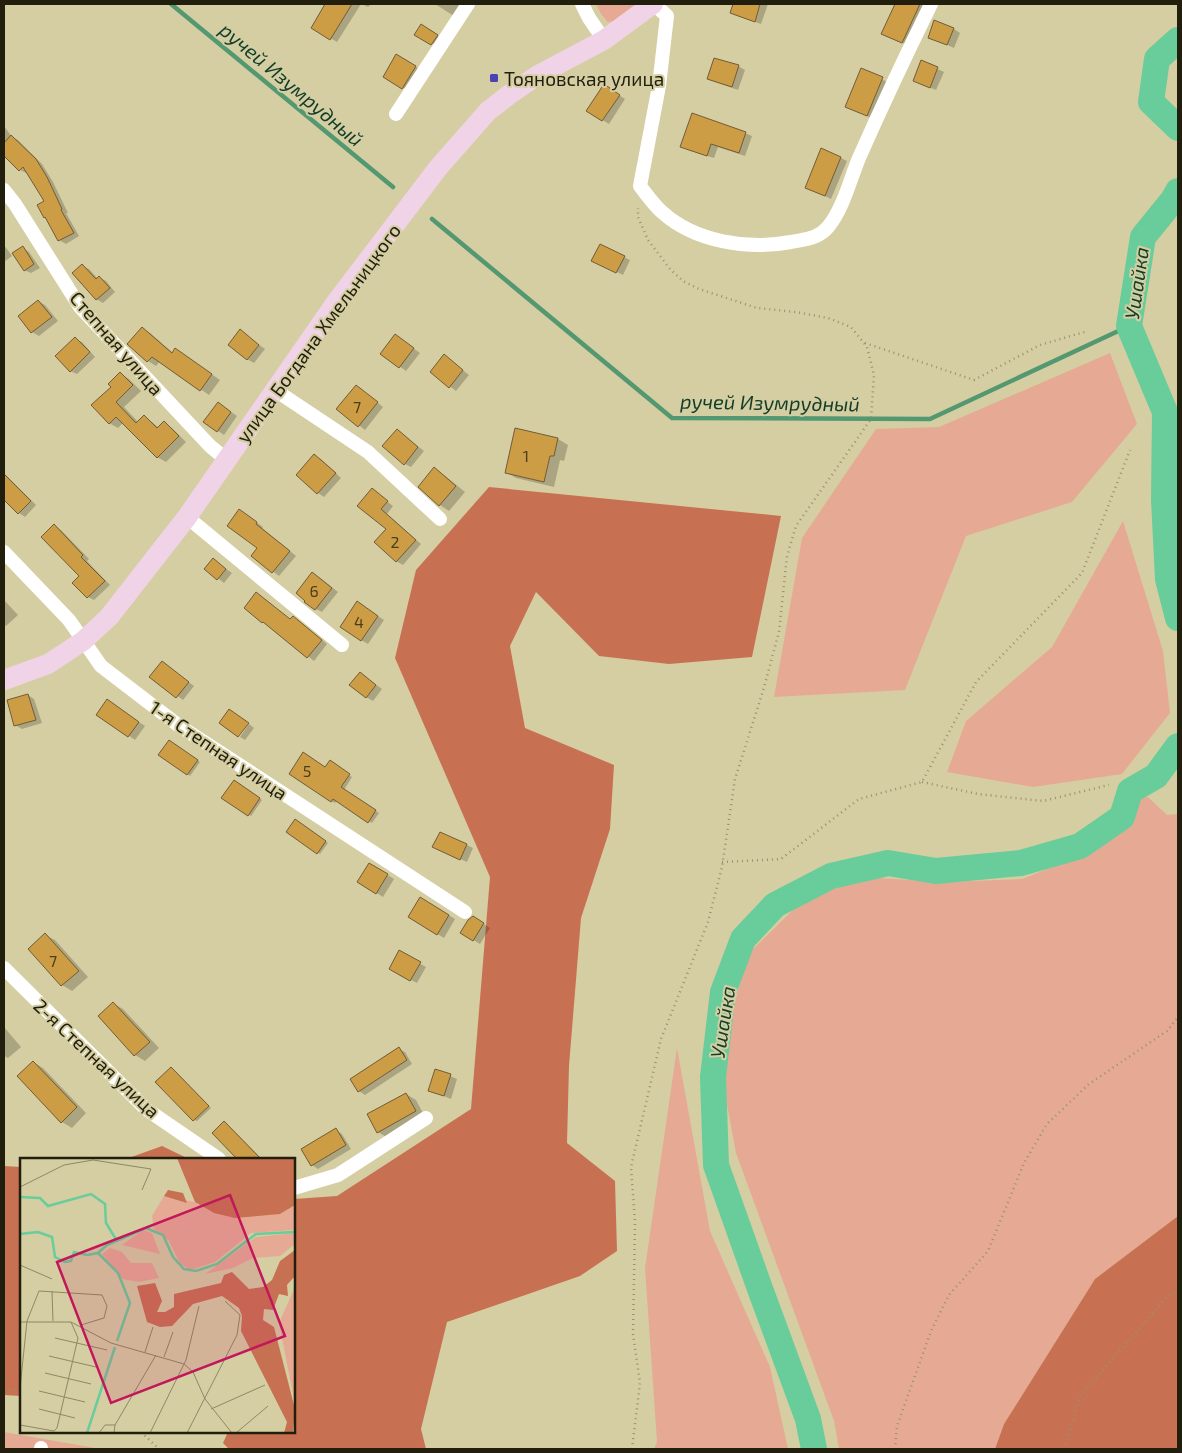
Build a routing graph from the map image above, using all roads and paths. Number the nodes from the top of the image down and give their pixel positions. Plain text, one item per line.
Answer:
1 (468, 4) edge
2 (582, 4) edge
3 (654, 4) edge
4 (931, 4) edge
5 (604, 40) junction
6 (396, 114) dead end
7 (640, 186) junction
8 (4, 190) edge
9 (1088, 331) dead end
10 (863, 343) junction
11 (275, 390) junction
12 (1130, 450) dead end
13 (227, 460) junction
14 (187, 518) junction
15 (440, 518) dead end
16 (4, 552) edge
17 (83, 641) junction
18 (342, 646) dead end
19 (4, 680) edge
20 (922, 782) junction
21 (1109, 785) dead end
22 (722, 862) junction
23 (465, 912) dead end
24 (4, 968) edge
25 (1178, 1017) edge
26 (426, 1118) dead end
27 (218, 1158) edge
28 (295, 1188) edge
29 (1178, 1290) edge
30 (4, 1388) edge
31 (20, 1392) edge
32 (142, 1433) edge
33 (159, 1449) edge
34 (632, 1449) edge
35 (895, 1449) edge
36 (1064, 1449) edge

1 - 6 street
2 - 5 street
3 - 5 street, улица Богдана Хмельницкого
3 - 7 street
4 - 7 street
5 - 11 street, улица Богдана Хмельницкого
7 - 10 path
8 - 13 street, Степная улица
9 - 10 path
10 - 22 path
11 - 13 street, улица Богдана Хмельницкого
11 - 15 street
12 - 20 path
13 - 14 street, улица Богдана Хмельницкого
14 - 17 street, улица Богдана Хмельницкого
14 - 18 street
16 - 17 street, 1-я Степная улица
17 - 19 street, улица Богдана Хмельницкого
17 - 23 street, 1-я Степная улица
20 - 21 path
20 - 22 path
22 - 34 path
24 - 27 street, 2-я Степная улица
25 - 35 path
26 - 28 street
29 - 36 path
30 - 31 path
32 - 33 path

